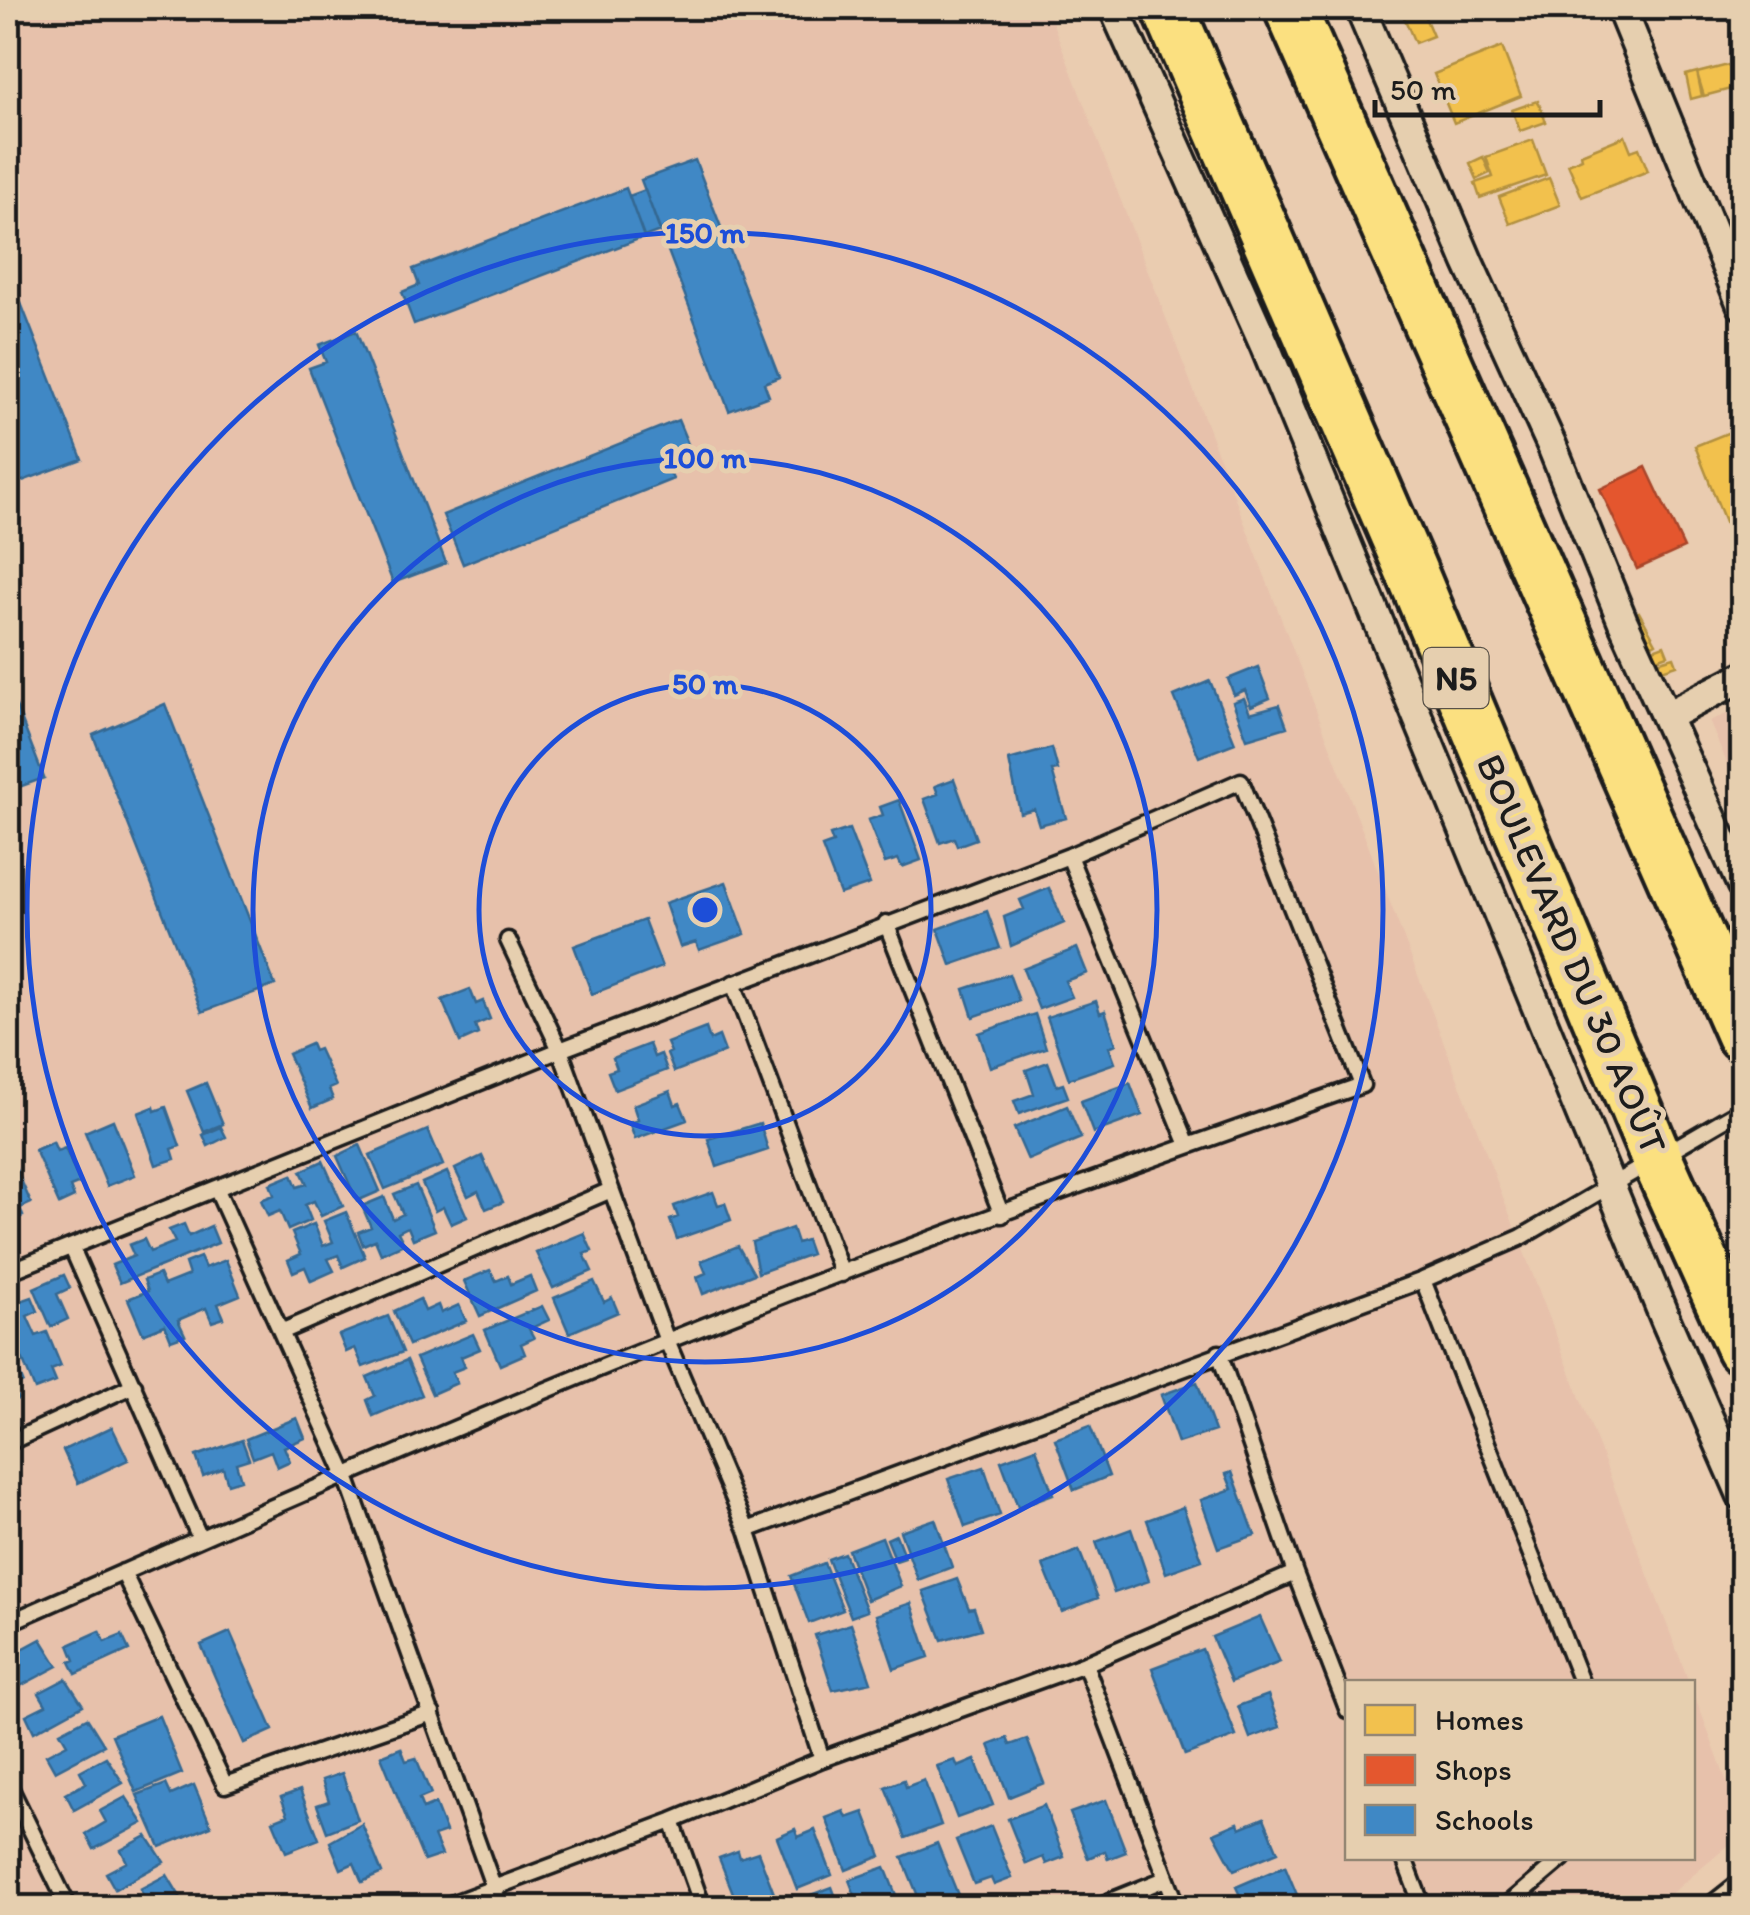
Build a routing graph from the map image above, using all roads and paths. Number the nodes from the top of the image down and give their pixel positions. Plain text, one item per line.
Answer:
1 (1114, 8) edge
2 (1168, 8) edge
3 (1290, 8) edge
4 (1360, 8) edge
5 (1621, 8) edge
6 (1742, 305) edge
7 (1742, 676) edge
8 (1667, 716) junction
9 (1069, 856) junction
10 (1742, 885) edge
11 (886, 923) junction
12 (508, 940) dead end
13 (733, 983) junction
14 (1742, 1035) edge
15 (560, 1050) junction
16 (1742, 1109) edge
17 (1188, 1145) junction
18 (1657, 1159) junction
19 (1610, 1185) junction
20 (217, 1190) junction
21 (612, 1190) junction
22 (1002, 1215) junction
23 (72, 1248) junction
24 (8, 1272) edge
25 (842, 1274) junction
26 (1422, 1280) junction
27 (281, 1332) junction
28 (667, 1341) junction
29 (1742, 1348) edge
30 (1219, 1353) junction
31 (134, 1385) junction
32 (8, 1443) edge
33 (346, 1476) junction
34 (1742, 1495) edge
35 (747, 1530) junction
36 (198, 1536) junction
37 (123, 1572) junction
38 (1295, 1573) junction
39 (8, 1622) edge
40 (1085, 1664) junction
41 (1580, 1680) edge
42 (1345, 1702) edge
43 (432, 1713) junction
44 (822, 1759) junction
45 (8, 1783) edge
46 (672, 1821) junction
47 (1405, 1860) edge
48 (1561, 1860) edge
49 (1165, 1879) junction
50 (494, 1886) junction
51 (1742, 1889) edge
52 (69, 1908) edge
53 (440, 1908) edge
54 (501, 1908) edge
55 (703, 1908) edge
56 (1093, 1908) edge
57 (1178, 1908) edge
58 (1423, 1908) edge
59 (1504, 1908) edge
60 (1718, 1908) edge

1 - 19 street
2 - 18 highway, BOULEVARD DU 30 AOÛT / N5
3 - 14 highway
4 - 8 street
5 - 6 street
7 - 8 street
8 - 10 street
9 - 11 lane
9 - 17 lane
9 - 17 lane
11 - 13 lane
11 - 22 lane
12 - 15 lane
13 - 15 lane
13 - 25 lane
15 - 20 lane
15 - 21 lane
16 - 18 lane
17 - 22 lane
18 - 19 lane
18 - 29 highway, BOULEVARD DU 30 AOÛT / N5
19 - 26 lane
19 - 34 street
20 - 23 lane
20 - 27 lane
21 - 27 lane
21 - 28 lane
22 - 25 lane
23 - 24 lane
23 - 31 lane
25 - 28 lane
26 - 30 lane
26 - 41 lane
27 - 33 lane
28 - 33 lane
28 - 35 lane
30 - 35 lane
30 - 38 lane
31 - 32 lane
31 - 36 lane
33 - 36 lane
33 - 43 lane
35 - 44 lane
36 - 37 lane
37 - 39 lane
37 - 43 lane
38 - 40 lane
38 - 42 lane
40 - 44 lane
40 - 49 lane
43 - 50 lane
44 - 46 lane
45 - 52 lane
46 - 50 lane
46 - 55 lane
47 - 58 lane
48 - 59 lane
49 - 56 lane
49 - 57 lane
50 - 53 lane
50 - 54 lane
51 - 60 street

